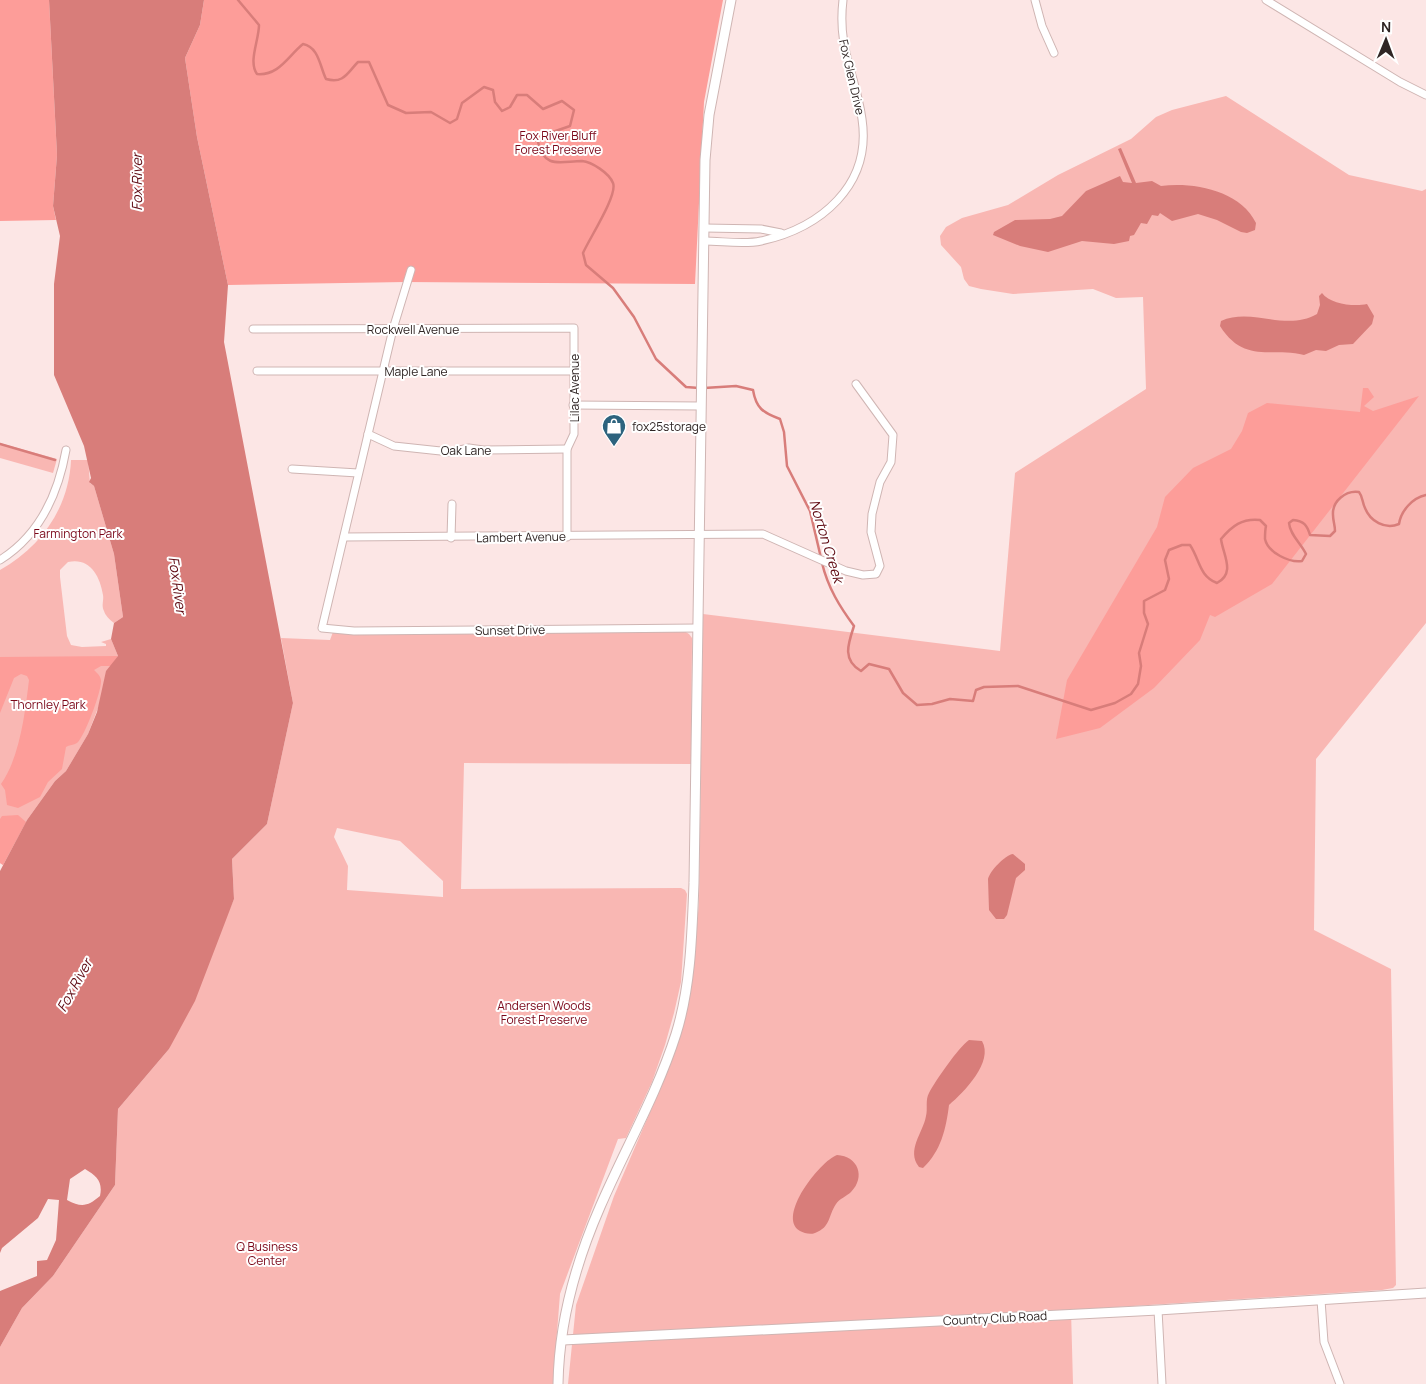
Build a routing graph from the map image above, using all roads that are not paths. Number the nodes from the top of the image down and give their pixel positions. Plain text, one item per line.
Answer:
1 (731, 0) edge
2 (842, 0) edge
3 (1035, 0) edge
4 (1266, 0) edge
5 (1054, 53) dead end
6 (1426, 96) edge
7 (705, 228) junction
8 (782, 233) junction
9 (704, 241) junction
10 (411, 270) dead end
11 (574, 328) joint
12 (253, 329) dead end
13 (393, 329) junction
14 (383, 370) junction
15 (257, 371) dead end
16 (574, 371) junction
17 (856, 384) dead end
18 (700, 401) junction
19 (573, 405) junction
20 (368, 434) junction
21 (567, 449) junction
22 (66, 450) dead end
23 (292, 469) dead end
24 (358, 473) junction
25 (452, 504) dead end
26 (698, 535) junction
27 (344, 537) junction
28 (567, 537) junction
29 (451, 538) junction
30 (0, 560) edge
31 (697, 628) junction
32 (1426, 1293) edge
33 (1321, 1300) junction
34 (1158, 1310) junction
35 (563, 1340) junction
36 (558, 1384) edge
37 (1162, 1384) edge
38 (1340, 1384) edge

1 - 7 main road
2 - 8 street, Fox Glen Drive
3 - 5 street
4 - 6 street
7 - 8 street
7 - 9 main road
8 - 9 street, Fox Glen Drive
9 - 18 main road
10 - 13 street
11 - 13 street, Rockwell Avenue
11 - 16 street, Lilac Avenue
12 - 13 street, Rockwell Avenue
13 - 14 street
14 - 15 street, Maple Lane
14 - 16 street, Maple Lane
14 - 20 street
16 - 19 street, Lilac Avenue
17 - 26 street, Lambert Avenue
18 - 19 street
18 - 26 main road
19 - 21 street, Lilac Avenue
20 - 21 street, Oak Lane
20 - 24 street
21 - 28 street, Lilac Avenue
22 - 30 street
23 - 24 street
24 - 27 street
25 - 29 street
26 - 28 street, Lambert Avenue
26 - 31 main road
27 - 29 street, Lambert Avenue
27 - 31 street, Sunset Drive
28 - 29 street, Lambert Avenue
31 - 35 main road
32 - 33 main road, Country Club Road
33 - 34 main road, Country Club Road
33 - 38 street
34 - 35 main road, Country Club Road
34 - 37 street
35 - 36 main road

